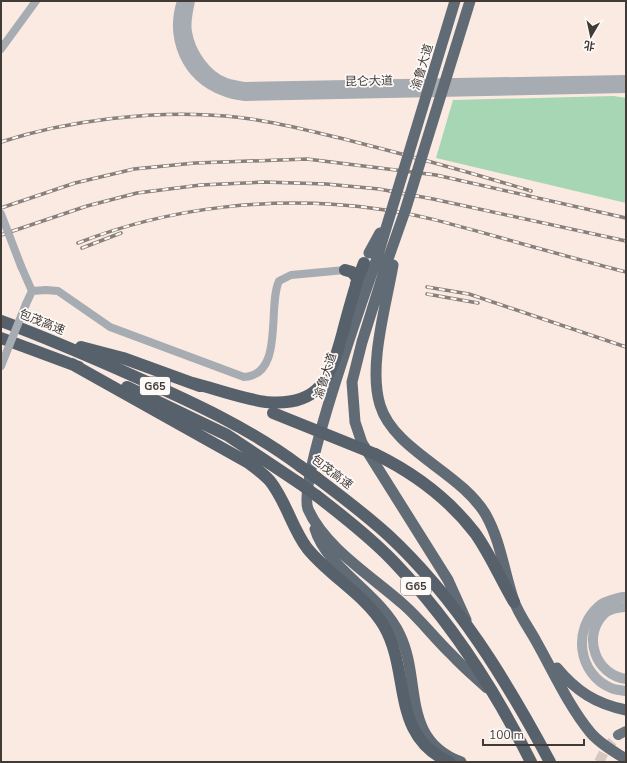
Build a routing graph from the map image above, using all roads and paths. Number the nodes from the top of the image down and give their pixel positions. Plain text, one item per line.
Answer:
1 (36, 1) edge
2 (182, 1) edge
3 (190, 1) edge
4 (455, 1) edge
5 (470, 1) edge
6 (1, 49) edge
7 (626, 80) edge
8 (626, 88) edge
9 (1, 214) edge
10 (378, 260) junction
11 (345, 270) junction
12 (355, 287) junction
13 (32, 291) junction
14 (1, 321) edge
15 (1, 338) edge
16 (49, 339) junction
17 (72, 364) junction
18 (1, 366) edge
19 (193, 383) junction
20 (308, 508) junction
21 (626, 597) edge
22 (514, 602) junction
23 (626, 607) edge
24 (470, 629) junction
25 (541, 650) junction
26 (626, 679) edge
27 (626, 691) edge
28 (494, 694) junction
29 (626, 710) edge
30 (626, 759) edge
31 (449, 762) edge
32 (461, 762) edge
33 (531, 762) edge
34 (550, 762) edge

1 - 6 street
2 - 8 street, 昆仑大道
3 - 7 street
4 - 10 highway, 渝鲁大道, bridge
5 - 10 highway, bridge
9 - 13 street, bridge
10 - 11 highway
10 - 12 highway
10 - 20 highway, 渝鲁大道
10 - 22 highway
10 - 24 highway
11 - 12 highway
11 - 13 street
12 - 19 highway
13 - 18 street, bridge
14 - 16 highway, 包茂高速 / G65
15 - 17 highway, G65
16 - 19 highway
16 - 24 highway, 包茂高速 / G65, bridge
17 - 28 highway, G65, bridge
17 - 31 highway
19 - 22 highway, bridge
20 - 28 highway
20 - 32 highway
21 - 27 street
22 - 25 highway
23 - 26 street
24 - 34 highway, 包茂高速 / G65
25 - 29 highway
25 - 30 highway
28 - 33 highway, G65

